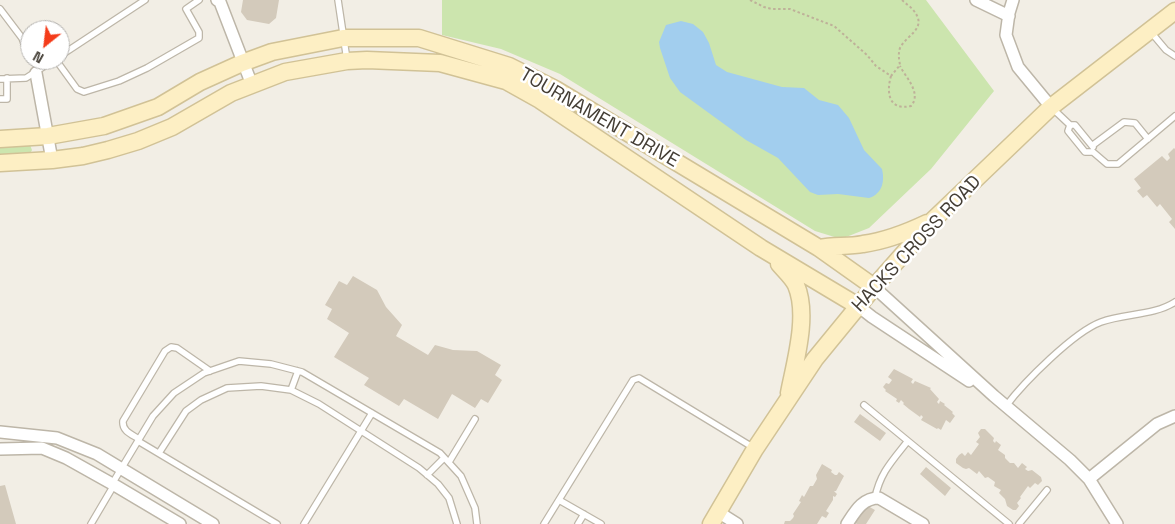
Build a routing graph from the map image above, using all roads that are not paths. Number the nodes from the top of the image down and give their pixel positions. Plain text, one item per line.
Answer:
1 (145, 0) edge
2 (200, 0) edge
3 (217, 0) edge
4 (338, 0) edge
5 (976, 0) edge
6 (1013, 0) edge
7 (0, 9) edge
8 (1175, 11) edge
9 (1009, 16) junction
10 (1149, 30) junction
11 (20, 35) edge
12 (343, 38) junction
13 (70, 49) edge
14 (1175, 56) edge
15 (347, 61) junction
16 (242, 62) junction
17 (39, 70) edge
18 (63, 70) edge
19 (36, 72) junction
20 (3, 78) edge
21 (252, 85) junction
22 (0, 100) edge
23 (1051, 107) junction
24 (1175, 116) edge
25 (1070, 124) junction
26 (48, 136) junction
27 (0, 139) edge
28 (1148, 139) junction
29 (1093, 148) junction
30 (52, 160) junction
31 (0, 163) edge
32 (933, 220) junction
33 (819, 248) junction
34 (769, 252) junction
35 (874, 287) junction
36 (1175, 302) edge
37 (858, 306) junction
38 (210, 371) junction
39 (298, 371) junction
40 (291, 390) junction
41 (994, 396) junction
42 (788, 399) junction
43 (864, 405) dead end
44 (1006, 406) junction
45 (372, 413) junction
46 (1175, 416) edge
47 (475, 419) dead end
48 (361, 431) junction
49 (0, 432) edge
50 (139, 440) junction
51 (907, 442) junction
52 (0, 449) edge
53 (755, 449) junction
54 (159, 453) junction
55 (447, 460) junction
56 (121, 469) junction
57 (427, 474) junction
58 (1089, 479) junction
59 (113, 484) junction
60 (1047, 490) dead end
61 (875, 498) junction
62 (559, 500) junction
63 (584, 514) junction
64 (714, 518) edge
65 (91, 524) edge
66 (180, 524) edge
67 (213, 524) edge
68 (277, 524) edge
69 (304, 524) edge
70 (457, 524) edge
71 (477, 524) edge
72 (544, 524) edge
73 (578, 524) edge
74 (601, 524) edge
75 (737, 524) edge
76 (847, 524) edge
77 (923, 524) edge
78 (1009, 524) edge
79 (1019, 524) edge
80 (1117, 524) edge

1 - 13 lane
2 - 18 lane
3 - 16 street
4 - 12 lane
5 - 9 street
6 - 9 street
7 - 11 lane
8 - 10 street, HACKS CROSS ROAD
9 - 23 street
10 - 14 lane
10 - 23 street, HACKS CROSS ROAD
12 - 15 lane
12 - 16 street, TOURNAMENT DRIVE
12 - 33 street, TOURNAMENT DRIVE
15 - 21 street, TOURNAMENT DRIVE
15 - 34 street, TOURNAMENT DRIVE
16 - 21 street
16 - 26 street, TOURNAMENT DRIVE
17 - 19 lane
19 - 20 lane
19 - 26 street
20 - 22 lane
21 - 30 street, TOURNAMENT DRIVE
23 - 25 lane
23 - 32 street, HACKS CROSS ROAD
24 - 28 lane
25 - 29 lane
25 - 29 lane
26 - 27 street, TOURNAMENT DRIVE
26 - 30 street
28 - 29 lane
28 - 29 lane
30 - 31 street, TOURNAMENT DRIVE
32 - 33 street
32 - 35 street, HACKS CROSS ROAD
33 - 35 street, TOURNAMENT DRIVE
34 - 37 street, TOURNAMENT DRIVE
34 - 42 street
35 - 37 street, HACKS CROSS ROAD
35 - 41 street, TOURNAMENT DRIVE
36 - 44 lane
37 - 41 street, TOURNAMENT DRIVE
37 - 42 street, HACKS CROSS ROAD
38 - 39 lane
38 - 50 lane
38 - 50 lane
39 - 40 lane
39 - 45 lane
40 - 48 lane
40 - 54 lane
41 - 44 street, TOURNAMENT DRIVE
42 - 53 street, HACKS CROSS ROAD
43 - 51 lane
44 - 58 street, TOURNAMENT DRIVE
45 - 48 lane
45 - 55 lane
46 - 58 street
47 - 55 lane
48 - 57 lane
48 - 69 lane
49 - 56 street
50 - 54 lane
50 - 56 lane
51 - 61 lane
51 - 78 lane
52 - 59 street
53 - 62 lane
53 - 64 street, HACKS CROSS ROAD
54 - 68 lane
55 - 57 lane
55 - 71 lane
56 - 59 lane
56 - 67 street
57 - 70 lane
58 - 80 street, TOURNAMENT DRIVE
59 - 65 lane
59 - 66 street
60 - 79 lane
61 - 76 street
61 - 77 street
62 - 63 lane
62 - 72 lane
63 - 73 lane
63 - 74 lane
64 - 75 street

